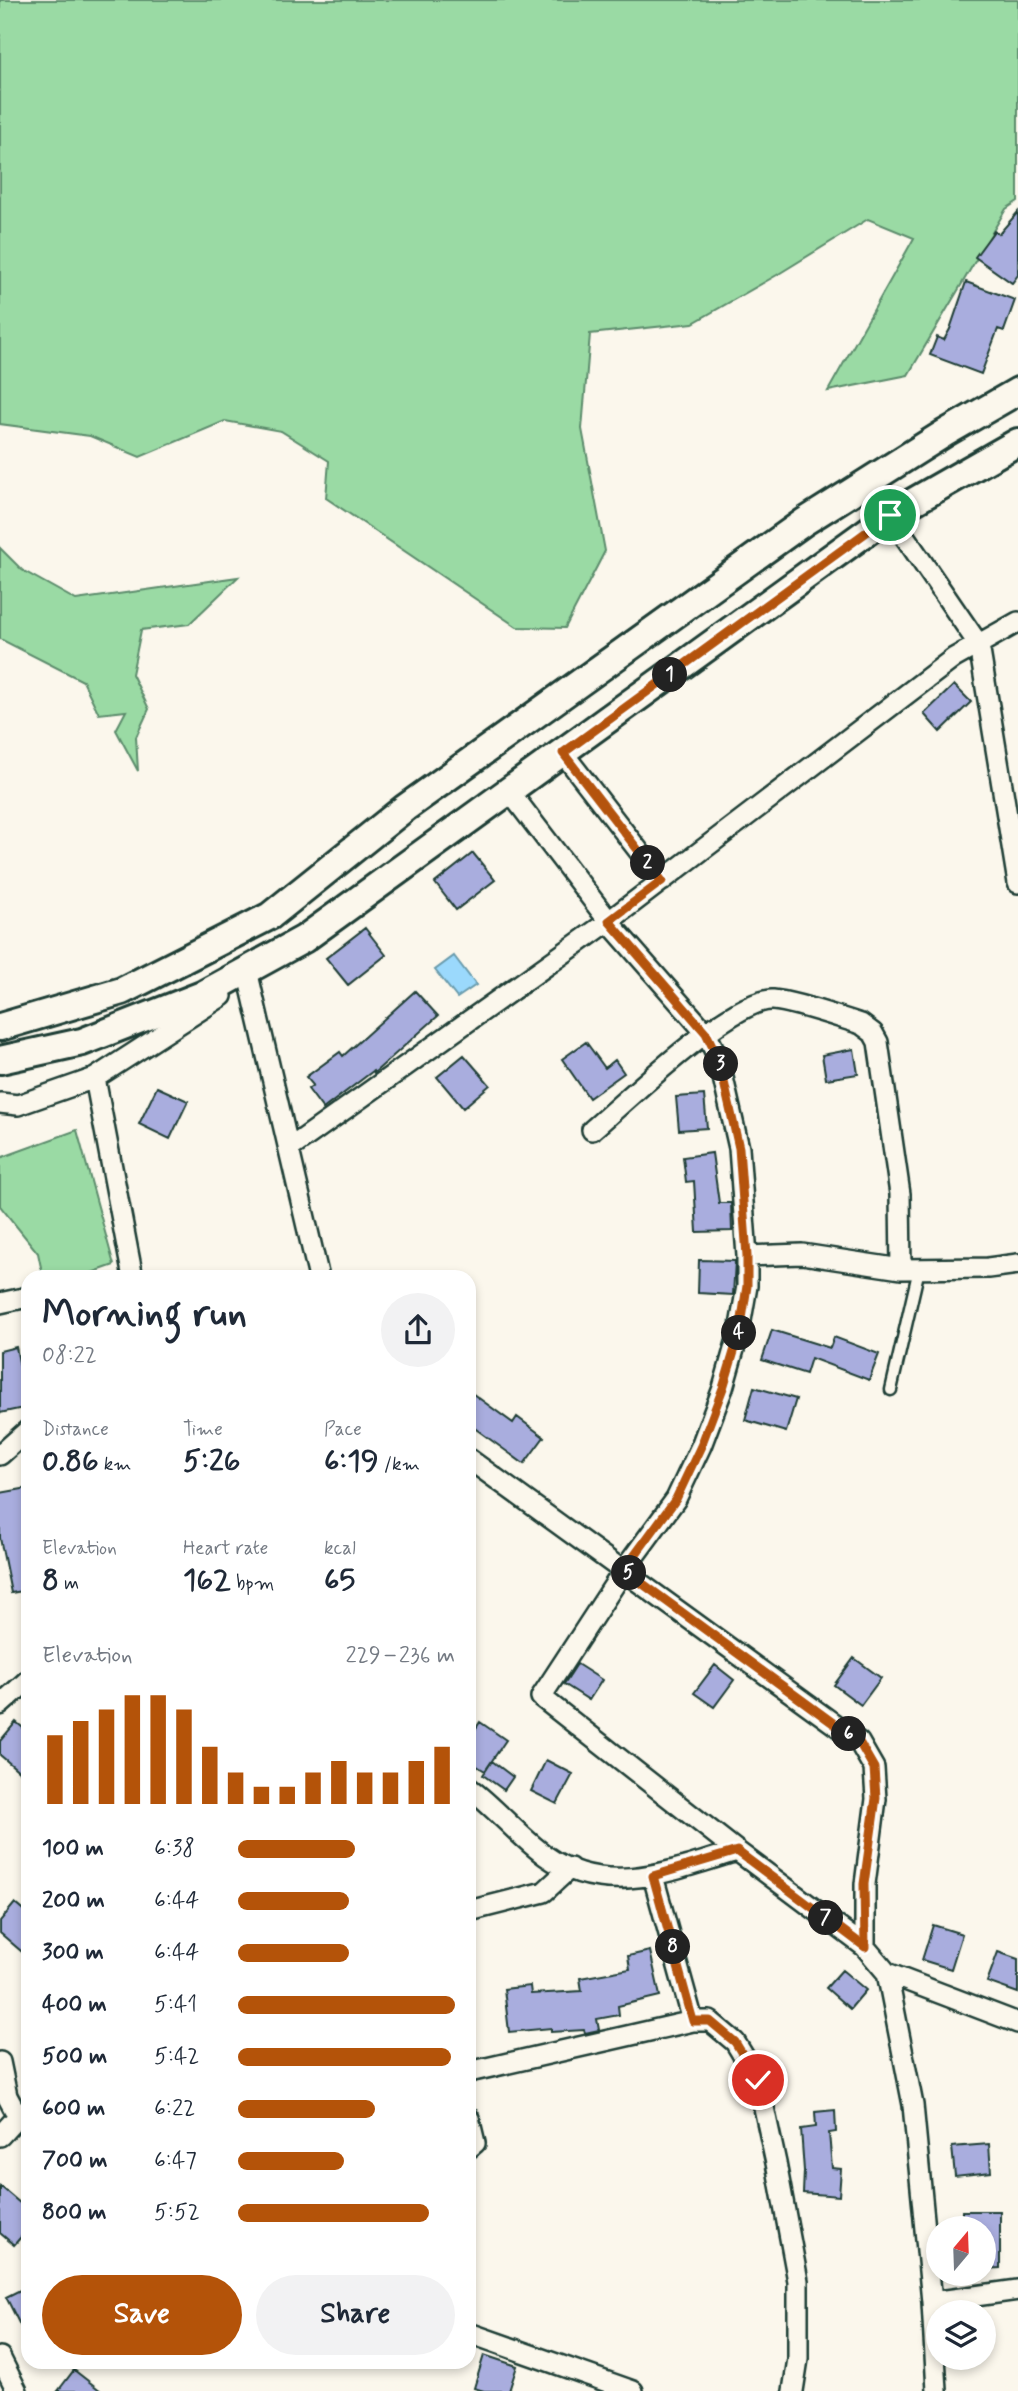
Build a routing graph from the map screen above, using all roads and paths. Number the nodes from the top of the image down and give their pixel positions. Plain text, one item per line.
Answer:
1 (1018, 391) edge
2 (1018, 442) edge
3 (890, 515) junction
4 (1018, 622) edge
5 (979, 645) junction
6 (563, 753) junction
7 (510, 792) junction
8 (662, 881) junction
9 (1018, 883) edge
10 (609, 921) junction
11 (304, 939) junction
12 (249, 979) junction
13 (0, 1027) edge
14 (706, 1033) junction
15 (0, 1060) edge
16 (95, 1078) junction
17 (0, 1103) edge
18 (592, 1130) dead end
19 (289, 1149) junction
20 (747, 1256) junction
21 (1018, 1264) edge
22 (910, 1269) junction
23 (132, 1270) edge
24 (317, 1270) edge
25 (21, 1298) edge
26 (0, 1303) edge
27 (891, 1390) dead end
28 (21, 1436) edge
29 (0, 1455) edge
30 (476, 1464) edge
31 (624, 1570) junction
32 (21, 1686) edge
33 (0, 1705) edge
34 (476, 1794) edge
35 (737, 1851) junction
36 (570, 1868) junction
37 (653, 1876) junction
38 (476, 1909) edge
39 (865, 1947) junction
40 (887, 1973) junction
41 (693, 2021) junction
42 (1018, 2023) edge
43 (0, 2062) edge
44 (476, 2070) edge
45 (21, 2112) edge
46 (21, 2117) edge
47 (0, 2136) edge
48 (1018, 2290) edge
49 (932, 2300) edge
50 (946, 2300) edge
51 (476, 2335) edge
52 (0, 2357) edge
53 (935, 2370) edge
54 (17, 2391) edge
55 (633, 2391) edge
56 (793, 2391) edge
57 (936, 2391) edge

1 - 13 main road
2 - 3 main road
3 - 5 street
3 - 6 main road
4 - 5 street
5 - 8 street
5 - 9 street
6 - 7 main road
6 - 8 street
7 - 10 street
7 - 11 main road
8 - 10 street
10 - 14 street
10 - 19 street
11 - 12 street
11 - 15 main road
12 - 16 street
12 - 19 street
14 - 18 street
14 - 20 street
14 - 22 street
16 - 17 street
16 - 23 street
19 - 24 street
20 - 22 street
20 - 31 street
21 - 22 street
22 - 27 lane
25 - 26 street
28 - 29 street
30 - 31 street
31 - 35 street
31 - 39 street
32 - 33 street
34 - 36 street
35 - 37 street
35 - 39 street
36 - 37 street
36 - 38 street
37 - 41 street
39 - 40 street
40 - 42 street
40 - 49 street
41 - 44 street
41 - 56 street
43 - 45 street
46 - 47 street
48 - 50 street
51 - 55 street
52 - 54 street
53 - 57 street

